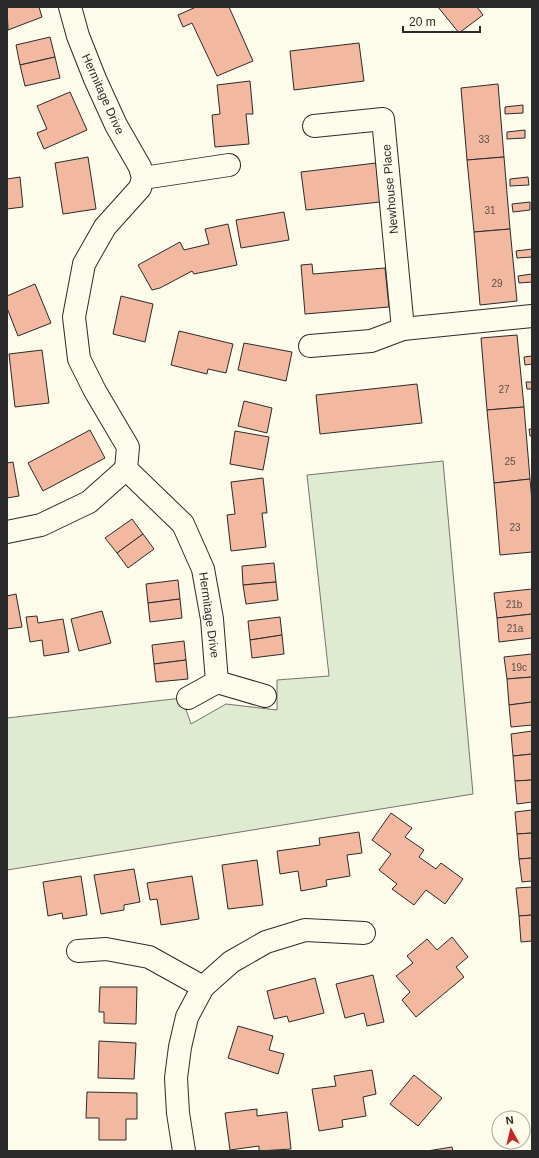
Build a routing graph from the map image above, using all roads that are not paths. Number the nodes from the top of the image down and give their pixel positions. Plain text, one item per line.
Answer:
1 (70, 7) edge
2 (314, 126) dead end
3 (229, 165) dead end
4 (143, 178) junction
5 (532, 316) edge
6 (403, 329) junction
7 (310, 346) dead end
8 (126, 469) junction
9 (7, 532) edge
10 (217, 682) junction
11 (265, 696) dead end
12 (188, 698) dead end
13 (364, 933) dead end
14 (78, 951) dead end
15 (203, 988) junction
16 (184, 1151) edge

1 - 4 street, Hermitage Drive
2 - 6 street, Newhouse Place
3 - 4 street
4 - 8 street
5 - 6 street
6 - 7 street
8 - 9 street
8 - 10 street, Hermitage Drive
10 - 11 street
10 - 12 street
13 - 15 street
14 - 15 street
15 - 16 street

